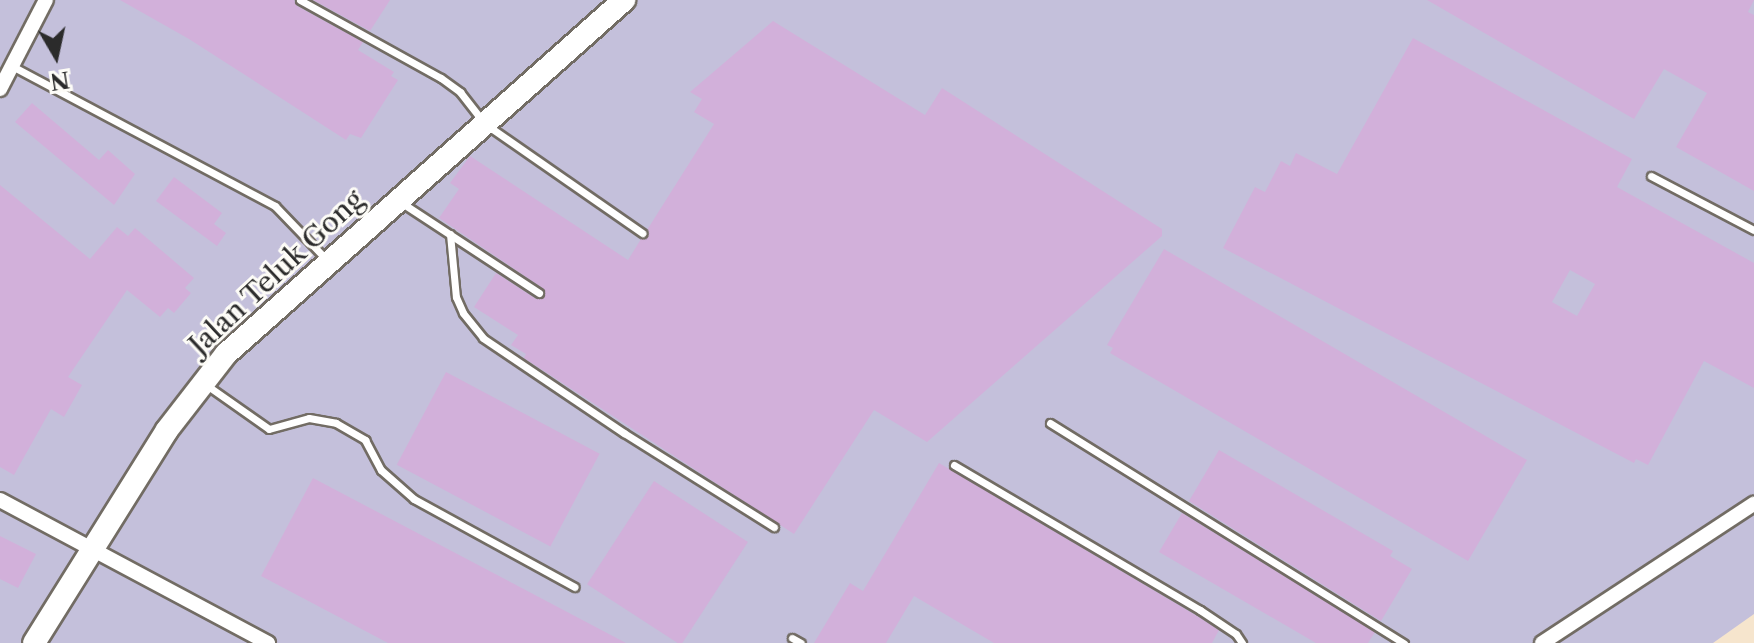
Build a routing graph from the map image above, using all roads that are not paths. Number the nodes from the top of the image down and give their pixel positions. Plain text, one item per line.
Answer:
1 (46, 0) edge
2 (300, 0) edge
3 (624, 0) edge
4 (12, 66) junction
5 (0, 89) edge
6 (484, 123) junction
7 (1651, 176) dead end
8 (397, 199) junction
9 (1754, 230) edge
10 (642, 233) dead end
11 (450, 234) junction
12 (327, 261) junction
13 (539, 293) dead end
14 (203, 383) junction
15 (1050, 423) dead end
16 (954, 465) dead end
17 (0, 500) edge
18 (1754, 504) edge
19 (774, 527) dead end
20 (91, 549) junction
21 (575, 587) dead end
22 (792, 638) dead end
23 (34, 643) edge
24 (268, 643) edge
25 (801, 643) edge
26 (1242, 643) edge
27 (1404, 643) edge
28 (1542, 643) edge

1 - 4 street
2 - 6 lane
3 - 6 street, Jalan Teluk Gong
4 - 5 street
4 - 12 lane
6 - 8 street, Jalan Teluk Gong
6 - 10 lane
7 - 9 lane
8 - 11 lane
8 - 12 street, Jalan Teluk Gong
11 - 13 lane
11 - 19 lane
12 - 14 street, Jalan Teluk Gong
14 - 20 street, Jalan Teluk Gong
14 - 21 lane
15 - 27 lane
16 - 26 lane
17 - 20 street
18 - 28 street
20 - 23 street, Jalan Teluk Gong
20 - 24 street
22 - 25 lane

